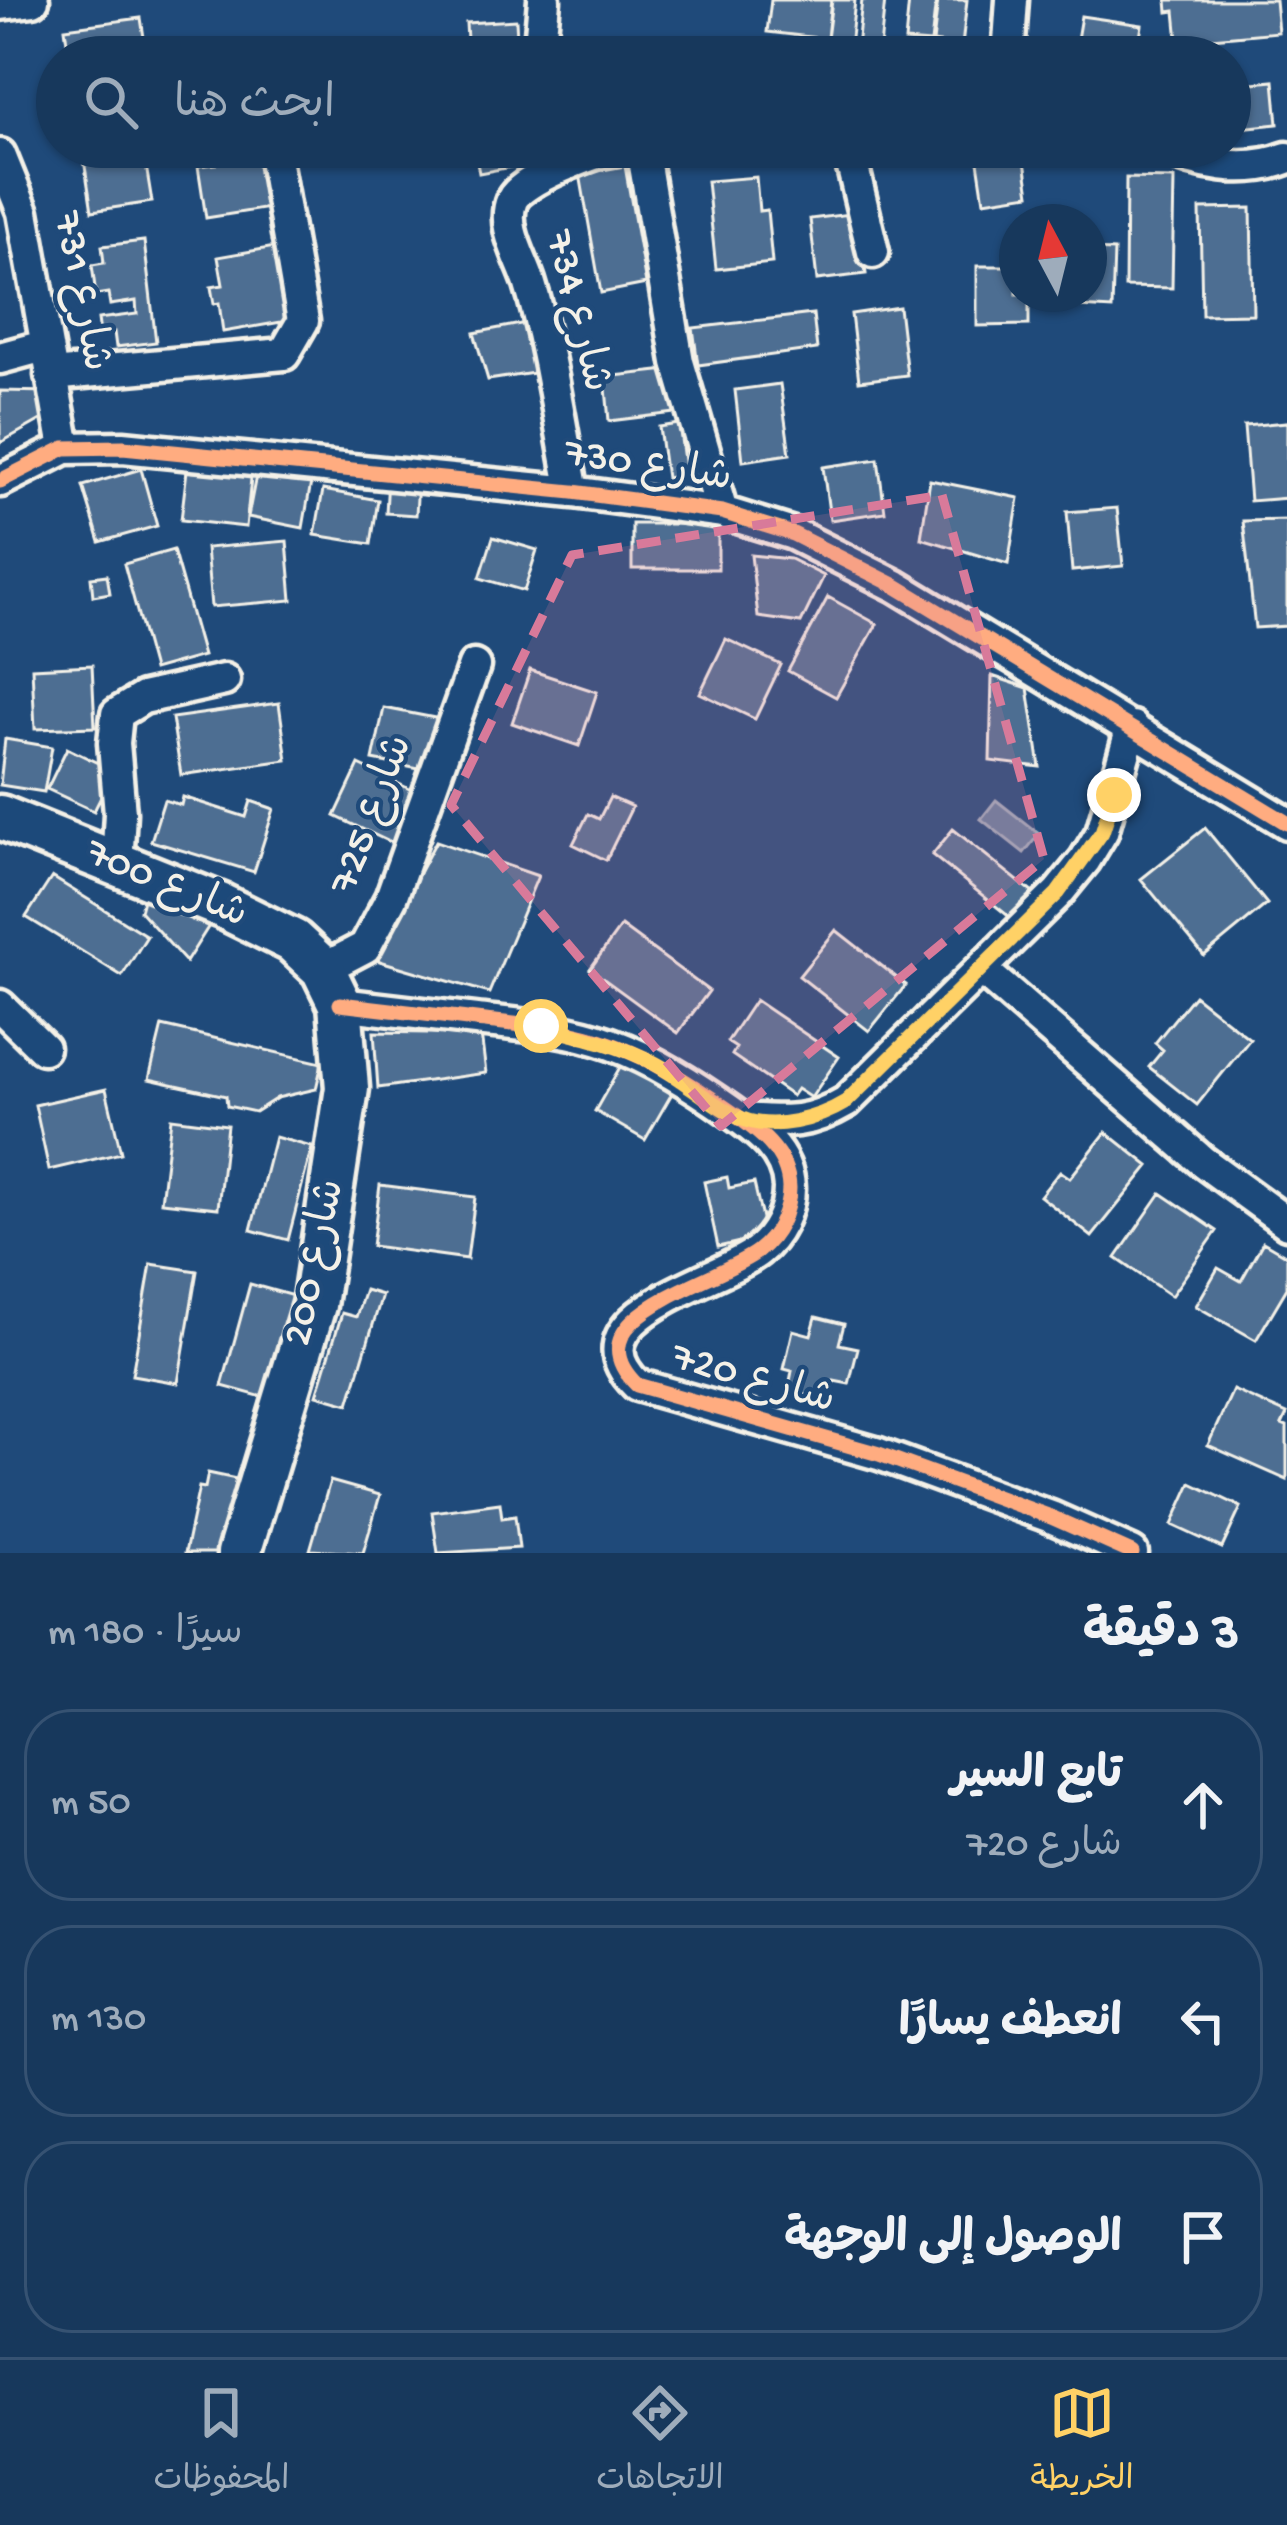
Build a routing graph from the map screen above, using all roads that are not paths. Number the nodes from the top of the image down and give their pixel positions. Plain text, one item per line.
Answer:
1 (33, 0) edge
2 (544, 0) edge
3 (1012, 0) edge
4 (0, 4) edge
5 (541, 36) edge
6 (1009, 36) edge
7 (0, 154) edge
8 (1287, 158) edge
9 (1251, 166) edge
10 (277, 168) edge
11 (539, 168) edge
12 (645, 168) edge
13 (853, 168) edge
14 (873, 252) dead end
15 (0, 358) edge
16 (48, 360) junction
17 (64, 448) junction
18 (0, 481) edge
19 (573, 492) junction
20 (722, 512) junction
21 (474, 666) dead end
22 (224, 680) dead end
23 (1132, 727) junction
24 (0, 817) edge
25 (1287, 823) edge
26 (117, 865) junction
27 (982, 969) junction
28 (332, 986) junction
29 (0, 1006) edge
30 (43, 1048) dead end
31 (742, 1119) junction
32 (1287, 1223) edge
33 (239, 1553) edge
34 (1132, 1553) edge

1 - 4 street
2 - 5 street
3 - 6 street
7 - 16 street, شارع 731
8 - 9 street
10 - 16 street
11 - 19 street, شارع 734
12 - 20 street
13 - 14 street
15 - 16 street
16 - 17 street, شارع 731
17 - 18 street, شارع 730
17 - 19 street, شارع 730
19 - 20 street, شارع 730
20 - 23 street, شارع 730
21 - 28 street, شارع 725
22 - 26 street
23 - 25 street, شارع 730
23 - 27 street
24 - 26 main road, شارع 700
26 - 28 main road, شارع 700
27 - 31 street
27 - 32 street
28 - 31 street, شارع 720
28 - 33 main road, شارع 200
29 - 30 street
31 - 34 street, شارع 720

